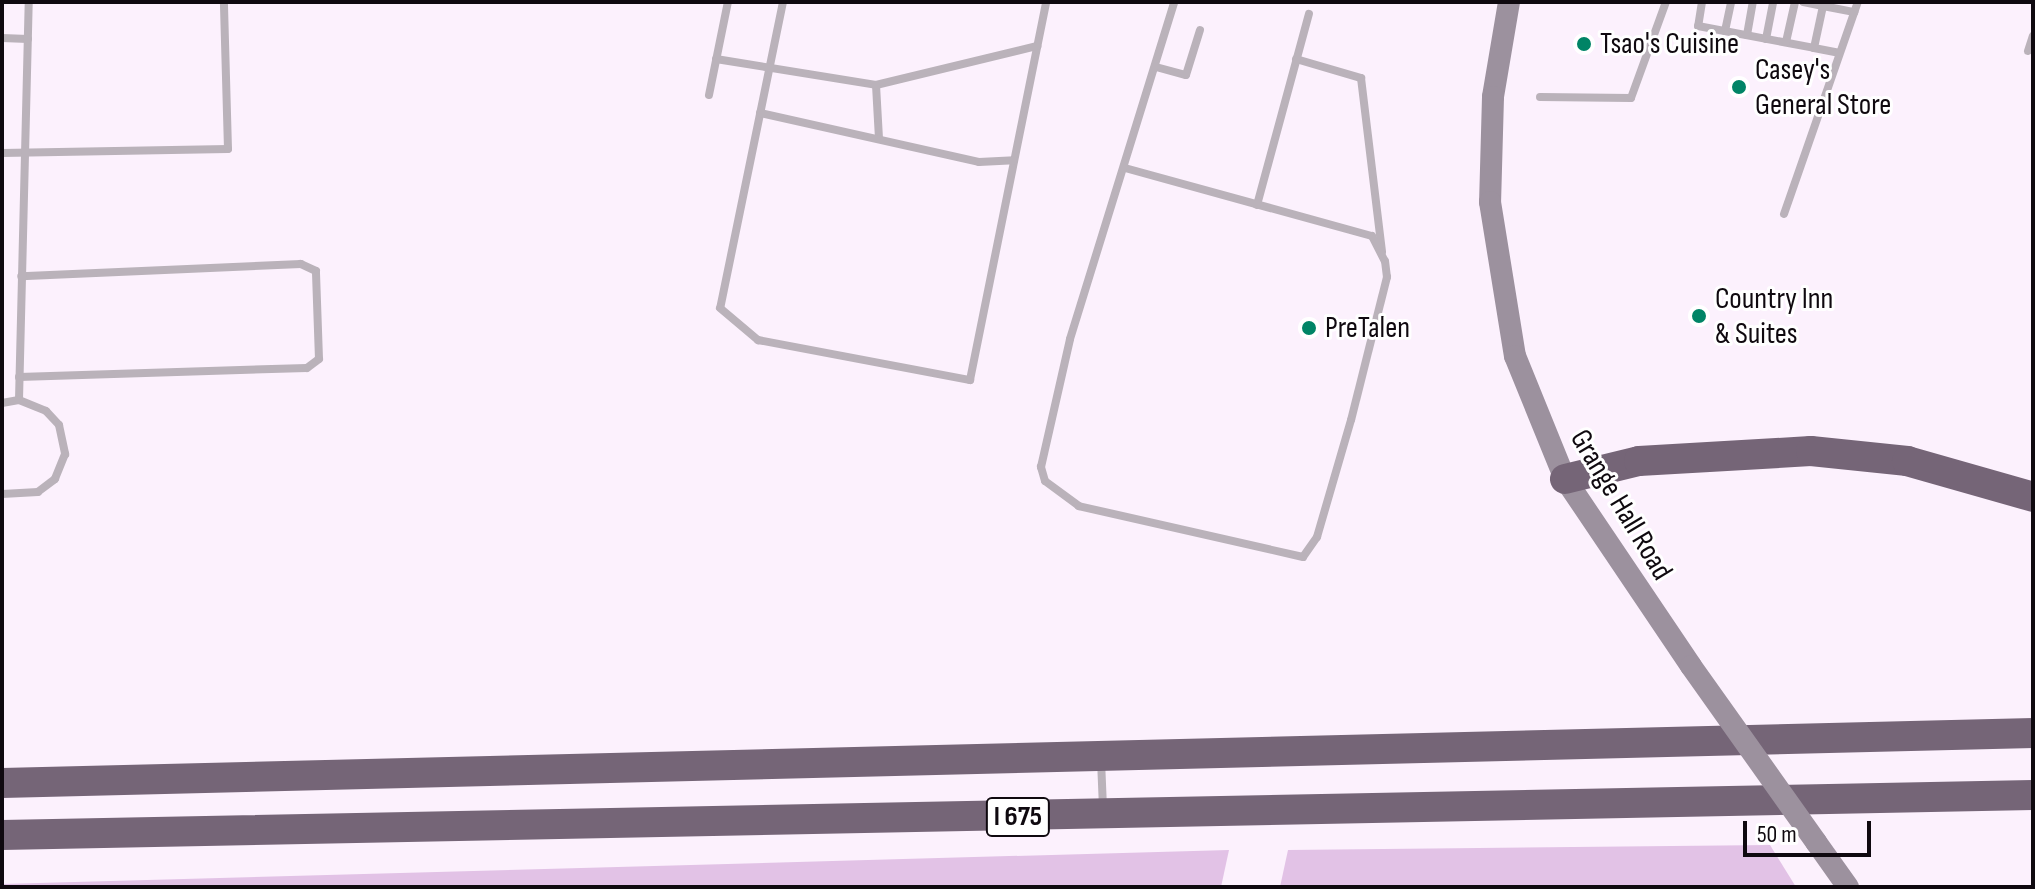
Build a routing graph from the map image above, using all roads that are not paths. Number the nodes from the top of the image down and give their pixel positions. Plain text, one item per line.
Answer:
1 (29, 2) edge
2 (224, 2) edge
3 (728, 2) edge
4 (783, 2) edge
5 (1046, 2) edge
6 (1174, 2) edge
7 (1509, 2) edge
8 (1666, 2) edge
9 (1702, 2) edge
10 (1731, 2) edge
11 (1753, 2) edge
12 (1773, 2) edge
13 (1795, 2) edge
14 (1803, 2) edge
15 (1858, 2) edge
16 (1823, 6) junction
17 (1854, 12) junction
18 (1309, 14) dead end
19 (1200, 30) dead end
20 (1725, 31) junction
21 (1747, 35) junction
22 (2033, 36) edge
23 (2, 38) edge
24 (28, 39) junction
25 (1766, 39) junction
26 (1786, 42) junction
27 (1037, 46) junction
28 (1814, 48) junction
29 (2028, 51) dead end
30 (1839, 53) junction
31 (716, 59) junction
32 (1296, 59) junction
33 (1156, 67) junction
34 (770, 69) junction
35 (876, 85) junction
36 (709, 95) dead end
37 (1540, 97) dead end
38 (760, 113) junction
39 (879, 139) junction
40 (2, 153) edge
41 (25, 155) junction
42 (1014, 160) junction
43 (1125, 168) junction
44 (1257, 205) junction
45 (1784, 214) dead end
46 (1383, 257) junction
47 (21, 276) junction
48 (19, 377) junction
49 (19, 400) junction
50 (2, 403) edge
51 (1565, 479) junction
52 (2, 494) edge
53 (2033, 497) edge
54 (2033, 733) edge
55 (1100, 753) junction
56 (2, 772) edge
57 (120, 781) junction
58 (2, 783) edge
59 (2033, 795) edge
60 (1103, 815) junction
61 (2, 835) edge
62 (1848, 887) edge

1 - 24 lane
2 - 41 lane
3 - 31 lane
4 - 34 lane
5 - 27 lane
6 - 33 lane
7 - 51 main road, Grange Hall Road
8 - 37 lane
9 - 20 lane
10 - 20 lane
11 - 21 lane
12 - 25 lane
13 - 26 lane
14 - 16 lane
15 - 17 lane
16 - 17 lane
16 - 28 lane
17 - 30 lane
18 - 32 lane
19 - 33 lane
20 - 21 lane
21 - 25 lane
22 - 29 lane
23 - 24 lane
24 - 41 lane
25 - 26 lane
26 - 28 lane
27 - 35 lane
27 - 42 lane
28 - 30 lane
30 - 45 lane
31 - 34 lane
31 - 36 lane
32 - 44 lane
32 - 46 lane
33 - 43 lane
34 - 35 lane
34 - 38 lane
35 - 39 lane
38 - 39 lane
38 - 42 lane
39 - 42 lane
40 - 41 lane
41 - 47 lane
43 - 44 lane
43 - 46 lane
44 - 46 lane
47 - 48 lane
47 - 48 lane
48 - 49 lane
49 - 50 lane
49 - 52 lane
51 - 53 highway
51 - 62 main road, Grange Hall Road, bridge
54 - 55 highway, I 675
55 - 57 highway, I 675
55 - 60 lane
56 - 57 highway
57 - 58 highway, I 675
59 - 60 highway, I 675
60 - 61 highway, I 675

